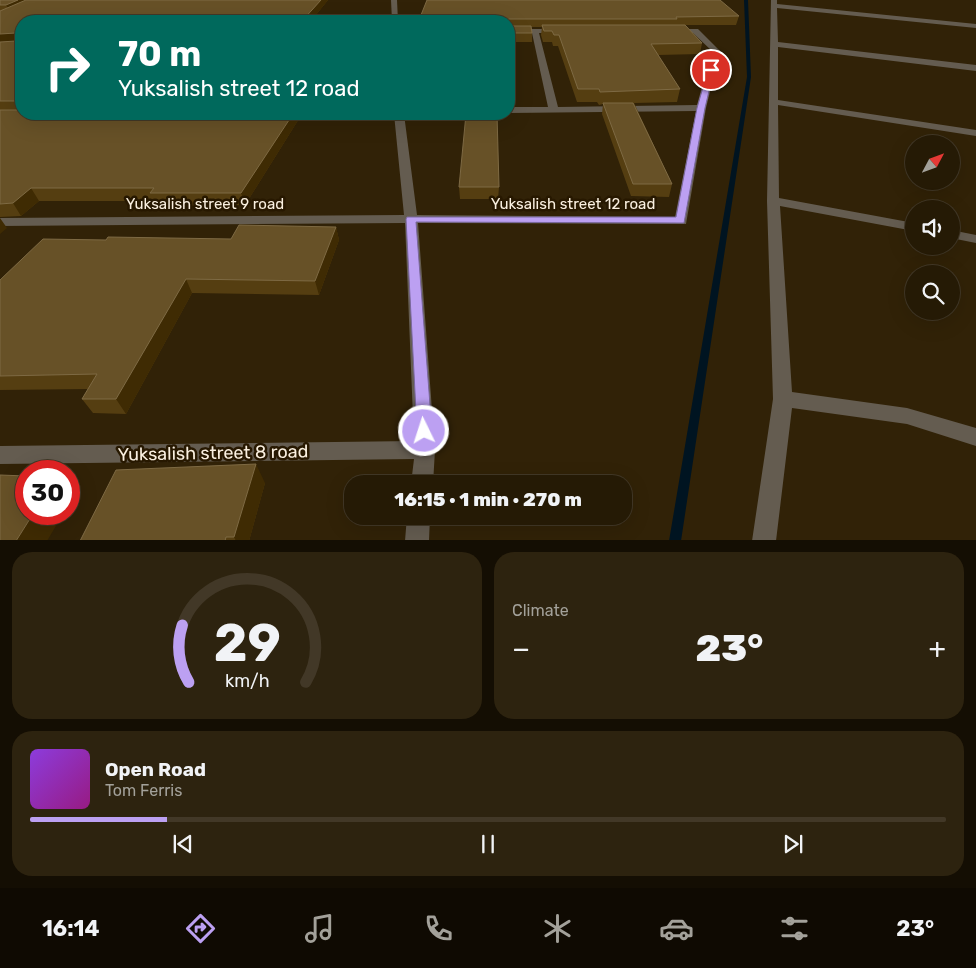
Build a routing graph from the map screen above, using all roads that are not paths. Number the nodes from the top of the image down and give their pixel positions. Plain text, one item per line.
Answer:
1 (394, 0) edge
2 (774, 3) edge
3 (395, 15) edge
4 (976, 26) edge
5 (515, 31) edge
6 (535, 31) junction
7 (565, 31) edge
8 (665, 31) edge
9 (774, 44) junction
10 (976, 68) edge
11 (775, 102) junction
12 (701, 108) junction
13 (515, 110) edge
14 (554, 110) junction
15 (400, 120) edge
16 (976, 133) edge
17 (773, 201) junction
18 (411, 219) junction
19 (0, 222) edge
20 (905, 225) edge
21 (960, 235) edge
22 (976, 238) edge
23 (783, 399) junction
24 (976, 437) edge
25 (425, 450) junction
26 (0, 455) edge
27 (423, 475) edge
28 (418, 525) edge
29 (417, 540) edge
30 (764, 540) edge

1 - 3 street
2 - 4 street
2 - 9 street
5 - 6 street
6 - 7 street
6 - 14 street
8 - 12 street, Yuksalish street 12 road
9 - 10 street
9 - 11 street
11 - 16 street
11 - 17 street
12 - 14 street
12 - 18 street, Yuksalish street 12 road
13 - 14 street
15 - 18 street
17 - 20 street
17 - 23 street
18 - 19 street, Yuksalish street 9 road
18 - 25 street
21 - 22 street
23 - 24 street
23 - 30 street
25 - 26 street, Yuksalish street 8 road
25 - 27 street
28 - 29 street

